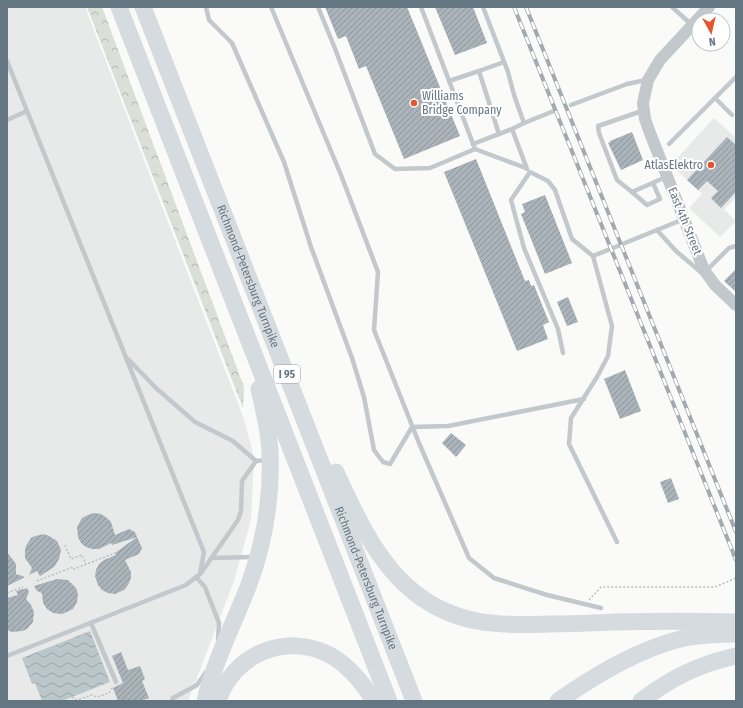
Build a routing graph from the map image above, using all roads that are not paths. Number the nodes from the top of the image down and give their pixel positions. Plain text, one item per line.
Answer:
1 (119, 7) edge
2 (143, 7) edge
3 (206, 7) edge
4 (271, 7) edge
5 (318, 7) edge
6 (421, 7) edge
7 (483, 7) edge
8 (672, 7) edge
9 (691, 24) edge
10 (691, 26) edge
11 (7, 61) edge
12 (504, 62) junction
13 (479, 71) junction
14 (736, 77) edge
15 (648, 80) junction
16 (449, 82) junction
17 (715, 98) junction
18 (571, 105) dead end
19 (644, 107) junction
20 (554, 111) dead end
21 (27, 112) junction
22 (732, 115) dead end
23 (7, 120) edge
24 (524, 123) junction
25 (512, 129) junction
26 (499, 134) junction
27 (473, 144) junction
28 (669, 144) dead end
29 (475, 149) junction
30 (526, 168) junction
31 (530, 172) junction
32 (667, 176) junction
33 (653, 183) junction
34 (632, 192) junction
35 (684, 219) junction
36 (657, 230) junction
37 (736, 246) edge
38 (593, 256) junction
39 (708, 276) junction
40 (736, 305) edge
41 (236, 306) junction
42 (273, 337) junction
43 (563, 353) dead end
44 (126, 356) junction
45 (584, 399) junction
46 (412, 427) junction
47 (263, 460) junction
48 (617, 542) dead end
49 (258, 557) junction
50 (212, 558) junction
51 (200, 574) junction
52 (196, 577) junction
53 (601, 608) dead end
54 (736, 622) edge
55 (91, 623) junction
56 (736, 634) edge
57 (736, 642) edge
58 (217, 643) dead end
59 (7, 656) edge
60 (736, 656) edge
61 (208, 669) dead end
62 (116, 682) road end
63 (172, 701) edge
64 (205, 701) edge
65 (218, 701) edge
66 (374, 701) edge
67 (389, 701) edge
68 (414, 701) edge
69 (558, 701) edge
70 (574, 701) edge
71 (641, 701) edge

1 - 41 highway, Richmond-Petersburg Turnpike / I 95
2 - 42 highway, Richmond-Petersburg Turnpike / I 95
3 - 46 lane
4 - 46 lane
5 - 29 lane
6 - 16 lane
7 - 12 lane
8 - 9 lane
10 - 15 street
11 - 21 lane
12 - 13 lane
12 - 24 lane
13 - 16 lane
13 - 26 lane
14 - 17 lane
15 - 18 lane
15 - 19 street
16 - 27 lane
17 - 22 lane
17 - 28 lane
19 - 32 street, East 4th Street
19 - 34 lane
20 - 24 lane
21 - 23 lane
21 - 44 lane
24 - 25 lane
25 - 26 lane
25 - 30 lane
26 - 27 lane
27 - 29 lane
29 - 30 lane
30 - 31 lane
31 - 38 lane
31 - 43 lane
32 - 33 lane
32 - 35 street, East 4th Street
33 - 34 lane
33 - 34 lane
35 - 36 lane
35 - 39 street, East 4th Street
36 - 38 lane
36 - 39 lane
37 - 39 lane
38 - 45 lane
39 - 40 street, East 4th Street
41 - 47 highway
41 - 67 highway, Richmond-Petersburg Turnpike / I 95
42 - 54 highway
42 - 68 highway, Richmond-Petersburg Turnpike / I 95
44 - 47 lane
44 - 51 lane
45 - 46 lane
45 - 48 lane
46 - 53 lane
47 - 49 highway
47 - 50 lane
49 - 50 lane
49 - 64 highway
50 - 51 lane
51 - 52 lane
52 - 55 lane
52 - 58 lane
55 - 59 lane
55 - 62 lane
56 - 69 highway
57 - 70 highway
60 - 71 highway
61 - 63 lane
65 - 66 highway

